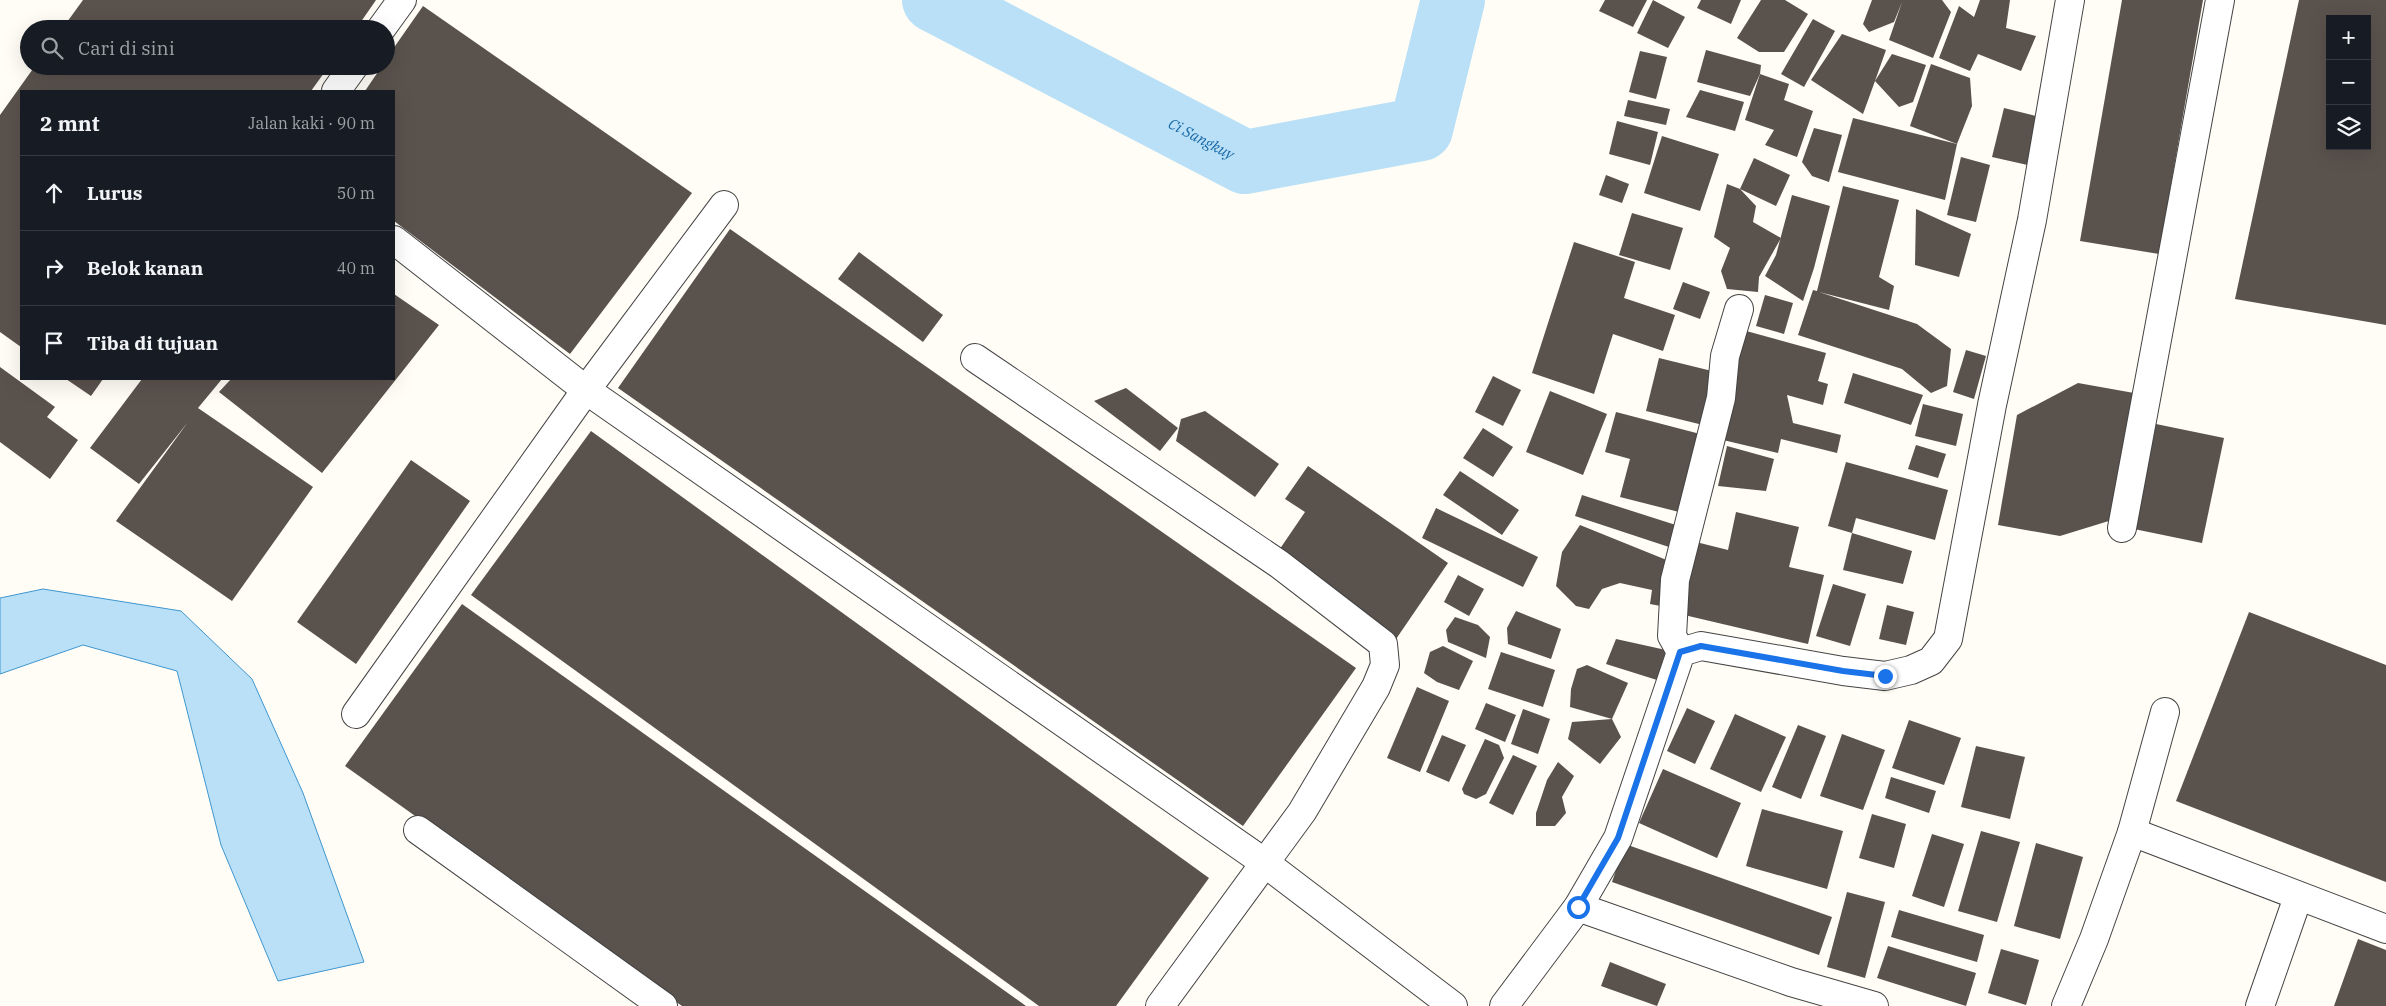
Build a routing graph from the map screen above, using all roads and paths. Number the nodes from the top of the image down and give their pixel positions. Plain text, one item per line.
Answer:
1 (402, 0) edge
2 (2070, 0) edge
3 (2220, 0) edge
4 (388, 20) edge
5 (348, 75) edge
6 (337, 90) edge
7 (724, 205) dead end
8 (395, 241) edge
9 (1739, 309) dead end
10 (975, 358) dead end
11 (586, 390) junction
12 (2122, 528) dead end
13 (1680, 652) junction
14 (2165, 712) dead end
15 (356, 714) dead end
16 (418, 830) dead end
17 (2132, 832) junction
18 (1265, 863) junction
19 (2298, 897) junction
20 (1578, 907) junction
21 (2386, 929) edge
22 (663, 1006) edge
23 (1160, 1006) edge
24 (1453, 1006) edge
25 (1504, 1006) edge
26 (1874, 1006) edge
27 (2066, 1006) edge
28 (2260, 1006) edge

1 - 4 street
2 - 13 street
3 - 12 street
5 - 6 street
7 - 11 street
8 - 11 street
9 - 13 street
10 - 18 street
11 - 15 street
11 - 18 street
13 - 20 street
14 - 17 street
16 - 22 street
17 - 19 street
17 - 27 street
18 - 23 street
18 - 24 street
19 - 21 street
19 - 28 street
20 - 25 street
20 - 26 street

